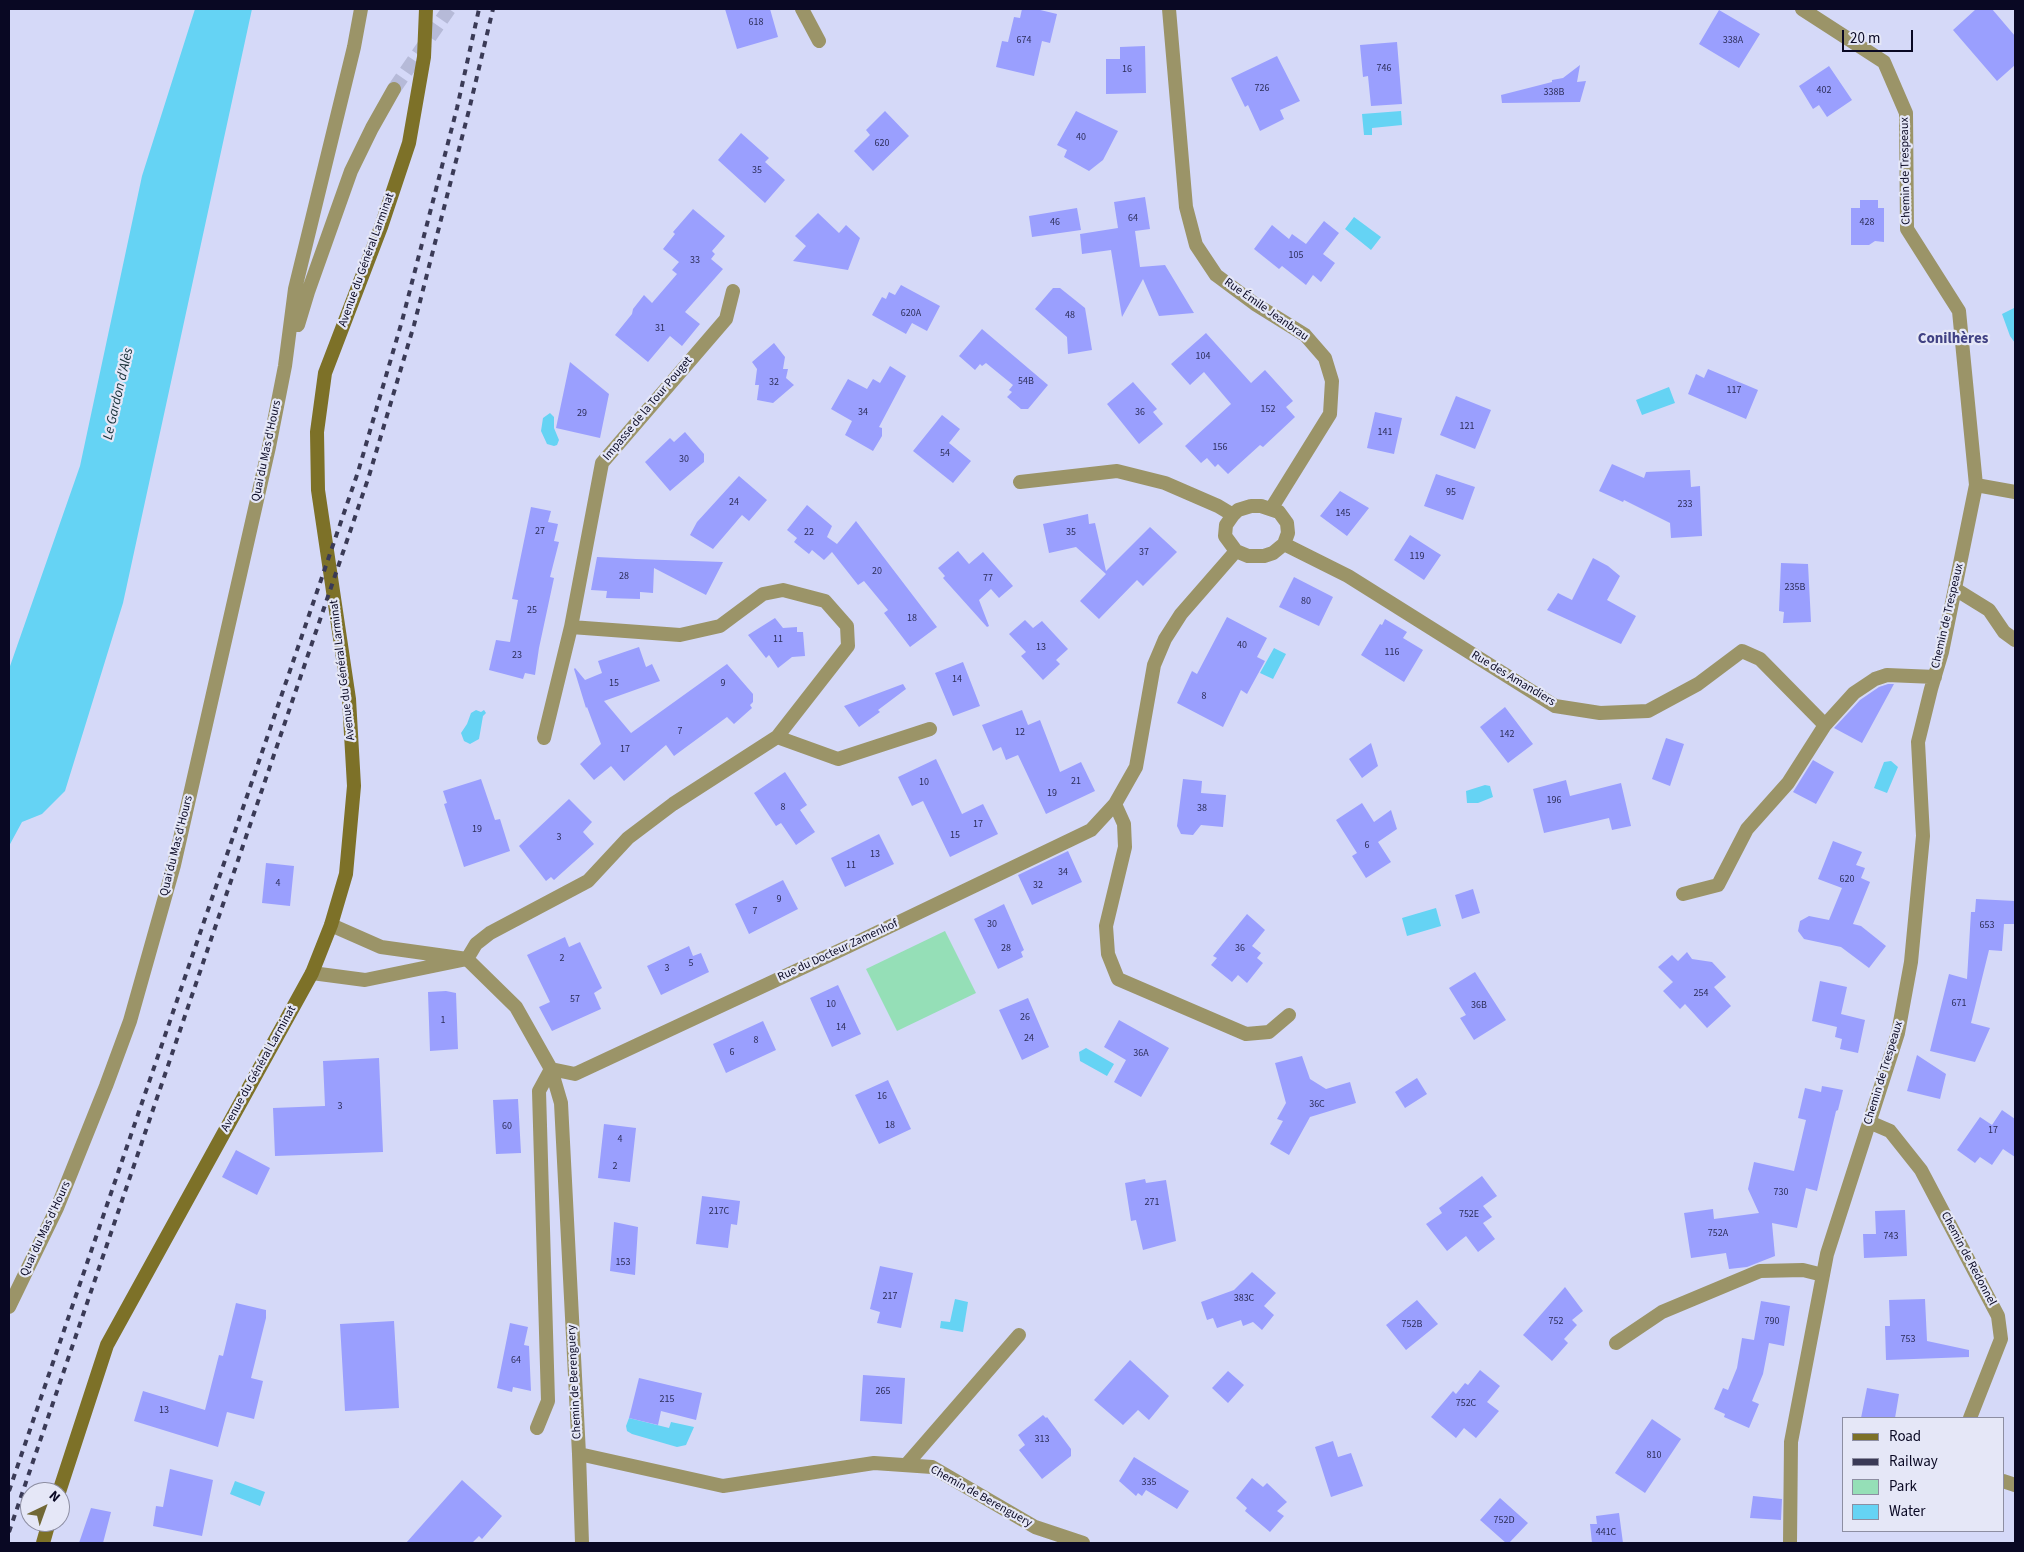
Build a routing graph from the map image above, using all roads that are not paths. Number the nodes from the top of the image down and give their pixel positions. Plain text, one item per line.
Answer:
1 (362, 9) edge
2 (426, 9) edge
3 (802, 9) edge
4 (1170, 9) edge
5 (1802, 9) edge
6 (819, 42) dead end
7 (394, 89) tunnel mouth
8 (733, 291) dead end
9 (285, 366) junction
10 (1020, 482) dead end
11 (1976, 486) junction
12 (2015, 492) edge
13 (1272, 509) junction
14 (1233, 515) junction
15 (1284, 544) junction
16 (1236, 551) junction
17 (1955, 589) junction
18 (571, 627) junction
19 (2015, 640) edge
20 (1934, 676) junction
21 (1825, 725) junction
22 (930, 729) dead end
23 (777, 737) junction
24 (544, 738) dead end
25 (1115, 804) junction
26 (1683, 894) dead end
27 (331, 925) junction
28 (467, 959) junction
29 (312, 973) junction
30 (1289, 1015) dead end
31 (551, 1069) junction
32 (1870, 1122) junction
33 (1823, 1275) junction
34 (9, 1307) edge
35 (1019, 1335) dead end
36 (1616, 1343) dead end
37 (1970, 1417) edge
38 (537, 1428) dead end
39 (578, 1454) junction
40 (906, 1465) junction
41 (62, 1482) edge
42 (582, 1543) edge
43 (1083, 1543) edge
44 (1790, 1543) edge

1 - 9 street, Quai du Mas d'Hours
2 - 27 main road, Avenue du Général Larminat
3 - 6 street
4 - 13 street, Rue Émile Jeanbrau
5 - 11 street, Chemin de Trespeaux
7 - 9 street, Quai du Mas d'Hours
8 - 18 street, Impasse de la Tour Pouget
9 - 34 street, Quai du Mas d'Hours
10 - 14 street
11 - 12 street
11 - 17 street, Chemin de Trespeaux
13 - 14 street
13 - 15 street
14 - 16 street
15 - 16 street
15 - 21 street, Rue des Amandiers
16 - 25 street, Rue du Docteur Zamenhof
17 - 19 street
17 - 20 street, Chemin de Trespeaux
18 - 23 street
18 - 24 street, Impasse de la Tour Pouget
20 - 21 street
20 - 32 street, Chemin de Trespeaux
21 - 26 street
22 - 23 street
23 - 28 street
25 - 30 street
25 - 31 street, Rue du Docteur Zamenhof
27 - 28 street
27 - 29 main road, Avenue du Général Larminat
28 - 29 street
28 - 31 street, Chemin de Berenguery
29 - 41 main road, Avenue du Général Larminat
31 - 38 street
31 - 39 street, Chemin de Berenguery
32 - 33 street, Chemin de Trespeaux
32 - 37 street, Chemin de Redonnel
33 - 36 street
33 - 44 street, Chemin de Trespeaux
35 - 40 street
39 - 40 street, Chemin de Berenguery
39 - 42 street
40 - 43 street, Chemin de Berenguery

